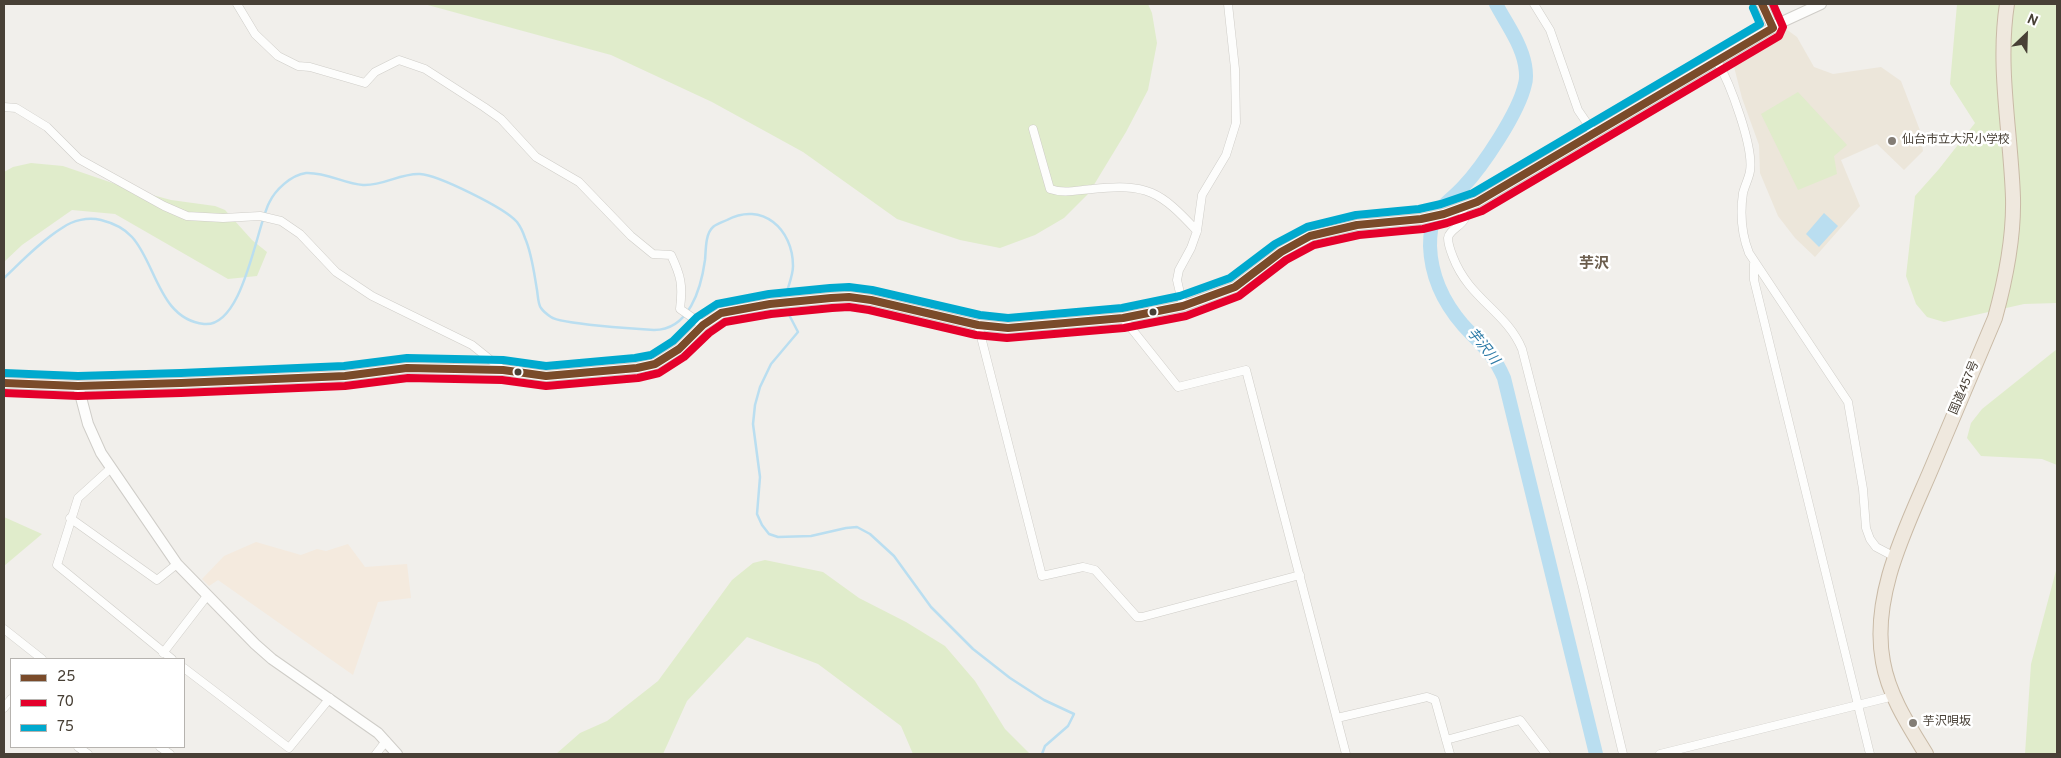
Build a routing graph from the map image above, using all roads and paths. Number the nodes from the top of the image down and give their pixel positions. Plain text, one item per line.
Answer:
1 (237, 4) edge
2 (1228, 4) edge
3 (1534, 4) edge
4 (1762, 4) edge
5 (1821, 4) edge
6 (2007, 4) edge
7 (1773, 28) junction
8 (1717, 61) junction
9 (4, 107) edge
10 (1033, 129) dead end
11 (1593, 132) junction
12 (1462, 209) junction
13 (1197, 230) junction
14 (1754, 264) junction
15 (1183, 306) junction
16 (1123, 318) junction
17 (699, 322) junction
18 (978, 325) junction
19 (503, 370) junction
20 (4, 383) edge
21 (78, 386) junction
22 (111, 468) junction
23 (70, 518) junction
24 (1895, 557) junction
25 (177, 564) junction
26 (1300, 575) junction
27 (207, 596) junction
28 (4, 629) edge
29 (163, 652) junction
30 (40, 658) edge
31 (171, 658) edge
32 (185, 669) edge
33 (1894, 696) junction
34 (330, 698) junction
35 (1858, 706) junction
36 (1337, 718) junction
37 (1446, 740) junction
38 (386, 741) junction
39 (376, 754) edge
40 (397, 754) edge
41 (1346, 754) edge
42 (1450, 754) edge
43 (1546, 754) edge
44 (1623, 754) edge
45 (1660, 754) edge
46 (1870, 754) edge
47 (1926, 754) edge

1 - 17 street
2 - 13 street
3 - 11 street
4 - 7 street
5 - 7 street
6 - 24 highway, 国道457号
7 - 8 street
8 - 11 street
8 - 14 street
9 - 19 street
10 - 13 street
11 - 12 street
12 - 15 street
12 - 44 street
13 - 15 street
14 - 24 street
14 - 35 street
15 - 16 street
16 - 18 street
16 - 26 street
17 - 18 street
17 - 19 street
18 - 26 street
19 - 21 street
20 - 21 street
21 - 22 street
22 - 23 street
22 - 25 street
23 - 25 street
23 - 29 street
24 - 33 highway, 国道457号
25 - 27 street
26 - 36 street
27 - 29 street
27 - 34 street
28 - 30 street
29 - 31 street
32 - 34 street
33 - 35 street
33 - 47 highway, 国道457号
34 - 38 street
35 - 45 street
35 - 46 street
36 - 37 street
36 - 41 street
37 - 42 street
37 - 43 street
38 - 39 street
38 - 40 street

